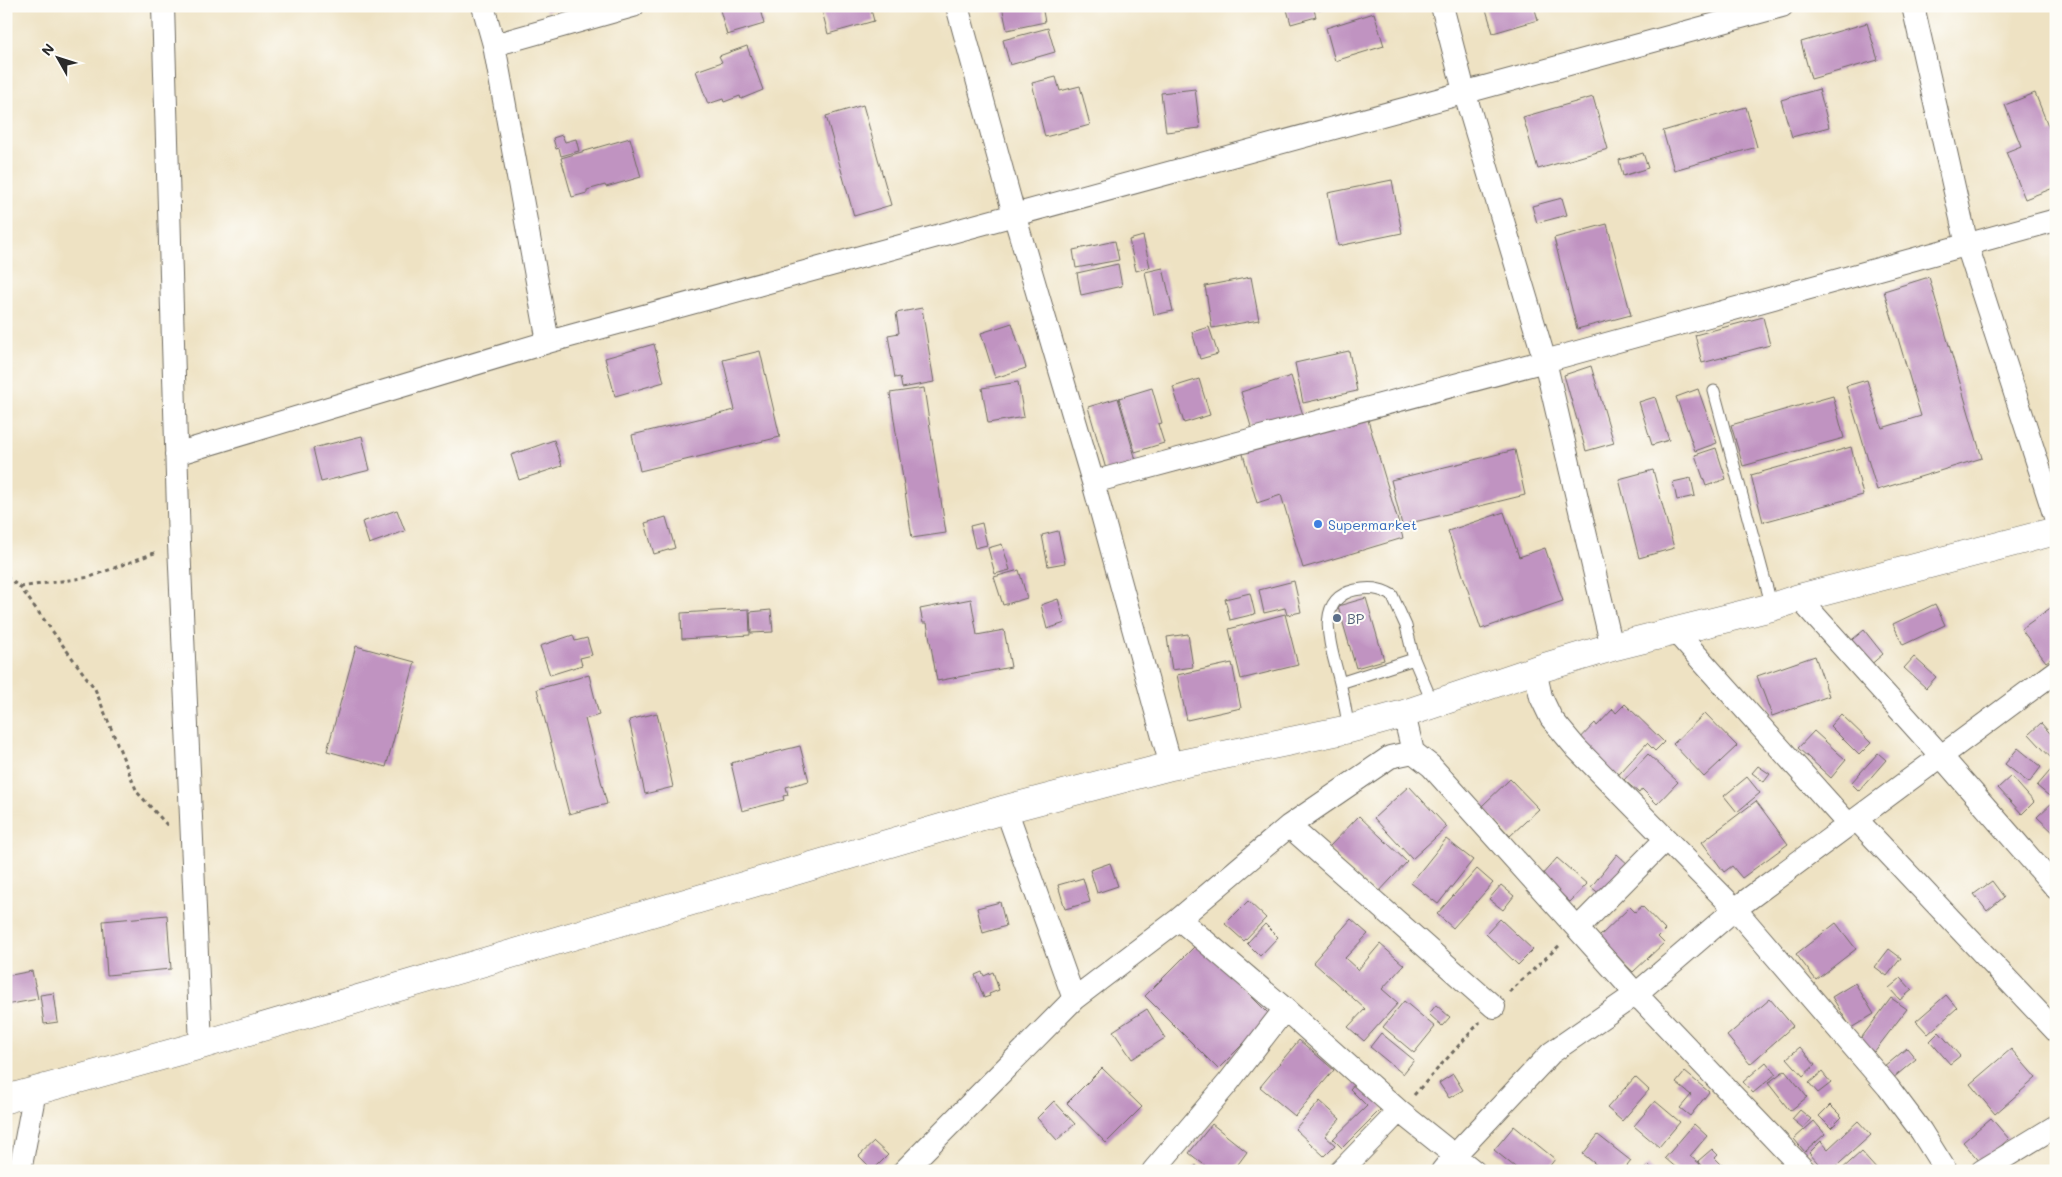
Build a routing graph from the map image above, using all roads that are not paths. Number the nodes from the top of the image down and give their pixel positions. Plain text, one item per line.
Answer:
1 (163, 6) edge
2 (483, 6) edge
3 (633, 6) edge
4 (957, 6) edge
5 (1442, 6) edge
6 (1782, 6) edge
7 (1914, 6) edge
8 (494, 45) junction
9 (1464, 91) junction
10 (1014, 214) junction
11 (2056, 220) edge
12 (1967, 245) junction
13 (548, 342) junction
14 (1544, 361) junction
15 (1714, 391) dead end
16 (176, 454) junction
17 (1093, 482) junction
18 (2056, 520) edge
19 (2056, 531) edge
20 (1799, 598) junction
21 (1772, 607) junction
22 (1675, 631) junction
23 (1612, 647) junction
24 (1414, 659) junction
25 (1535, 670) junction
26 (2056, 671) edge
27 (1340, 683) junction
28 (1433, 704) junction
29 (1404, 714) junction
30 (1349, 729) junction
31 (1413, 752) junction
32 (1941, 756) junction
33 (1171, 766) junction
34 (1006, 809) junction
35 (1852, 822) junction
36 (1289, 826) junction
37 (1666, 839) junction
38 (2056, 888) edge
39 (1735, 909) junction
40 (1179, 919) junction
41 (1578, 928) junction
42 (1636, 994) junction
43 (1074, 999) junction
44 (1494, 1007) dead end
45 (1284, 1009) junction
46 (2056, 1031) edge
47 (201, 1045) junction
48 (35, 1092) junction
49 (6, 1099) edge
50 (1399, 1111) junction
51 (2056, 1126) edge
52 (1448, 1163) edge
53 (1154, 1170) edge
54 (20, 1171) edge
55 (904, 1171) edge
56 (1341, 1171) edge
57 (1474, 1171) edge
58 (1805, 1171) edge
59 (1946, 1171) edge
60 (1982, 1171) edge

1 - 16 street
2 - 8 street
3 - 8 street
4 - 10 street
5 - 9 street
6 - 9 street
7 - 12 street
8 - 13 street
9 - 10 street
9 - 14 street
10 - 13 street
10 - 17 street
11 - 12 street
12 - 14 street
12 - 18 street
13 - 16 street
14 - 17 street
14 - 23 street
15 - 21 lane
16 - 47 street
17 - 33 street
19 - 20 main road
20 - 21 main road
20 - 32 street
21 - 22 main road
22 - 23 main road
22 - 35 street
23 - 25 main road
24 - 27 lane
24 - 27 lane
24 - 28 lane
25 - 28 main road
25 - 37 street
26 - 32 street
27 - 30 lane
28 - 29 main road
29 - 30 main road
29 - 31 street
30 - 33 main road
31 - 36 street
31 - 41 street
32 - 35 street
32 - 38 street
33 - 34 main road
34 - 43 street
34 - 47 main road
35 - 39 street
35 - 46 street
36 - 40 street
36 - 44 street
37 - 39 street
37 - 41 street
39 - 42 street
39 - 59 street
40 - 43 street
40 - 45 street
41 - 42 street
42 - 52 street
42 - 58 street
43 - 55 street
45 - 50 street
45 - 53 street
47 - 48 main road
48 - 49 main road
48 - 54 street
50 - 52 street
50 - 56 street
51 - 60 street
52 - 57 street

